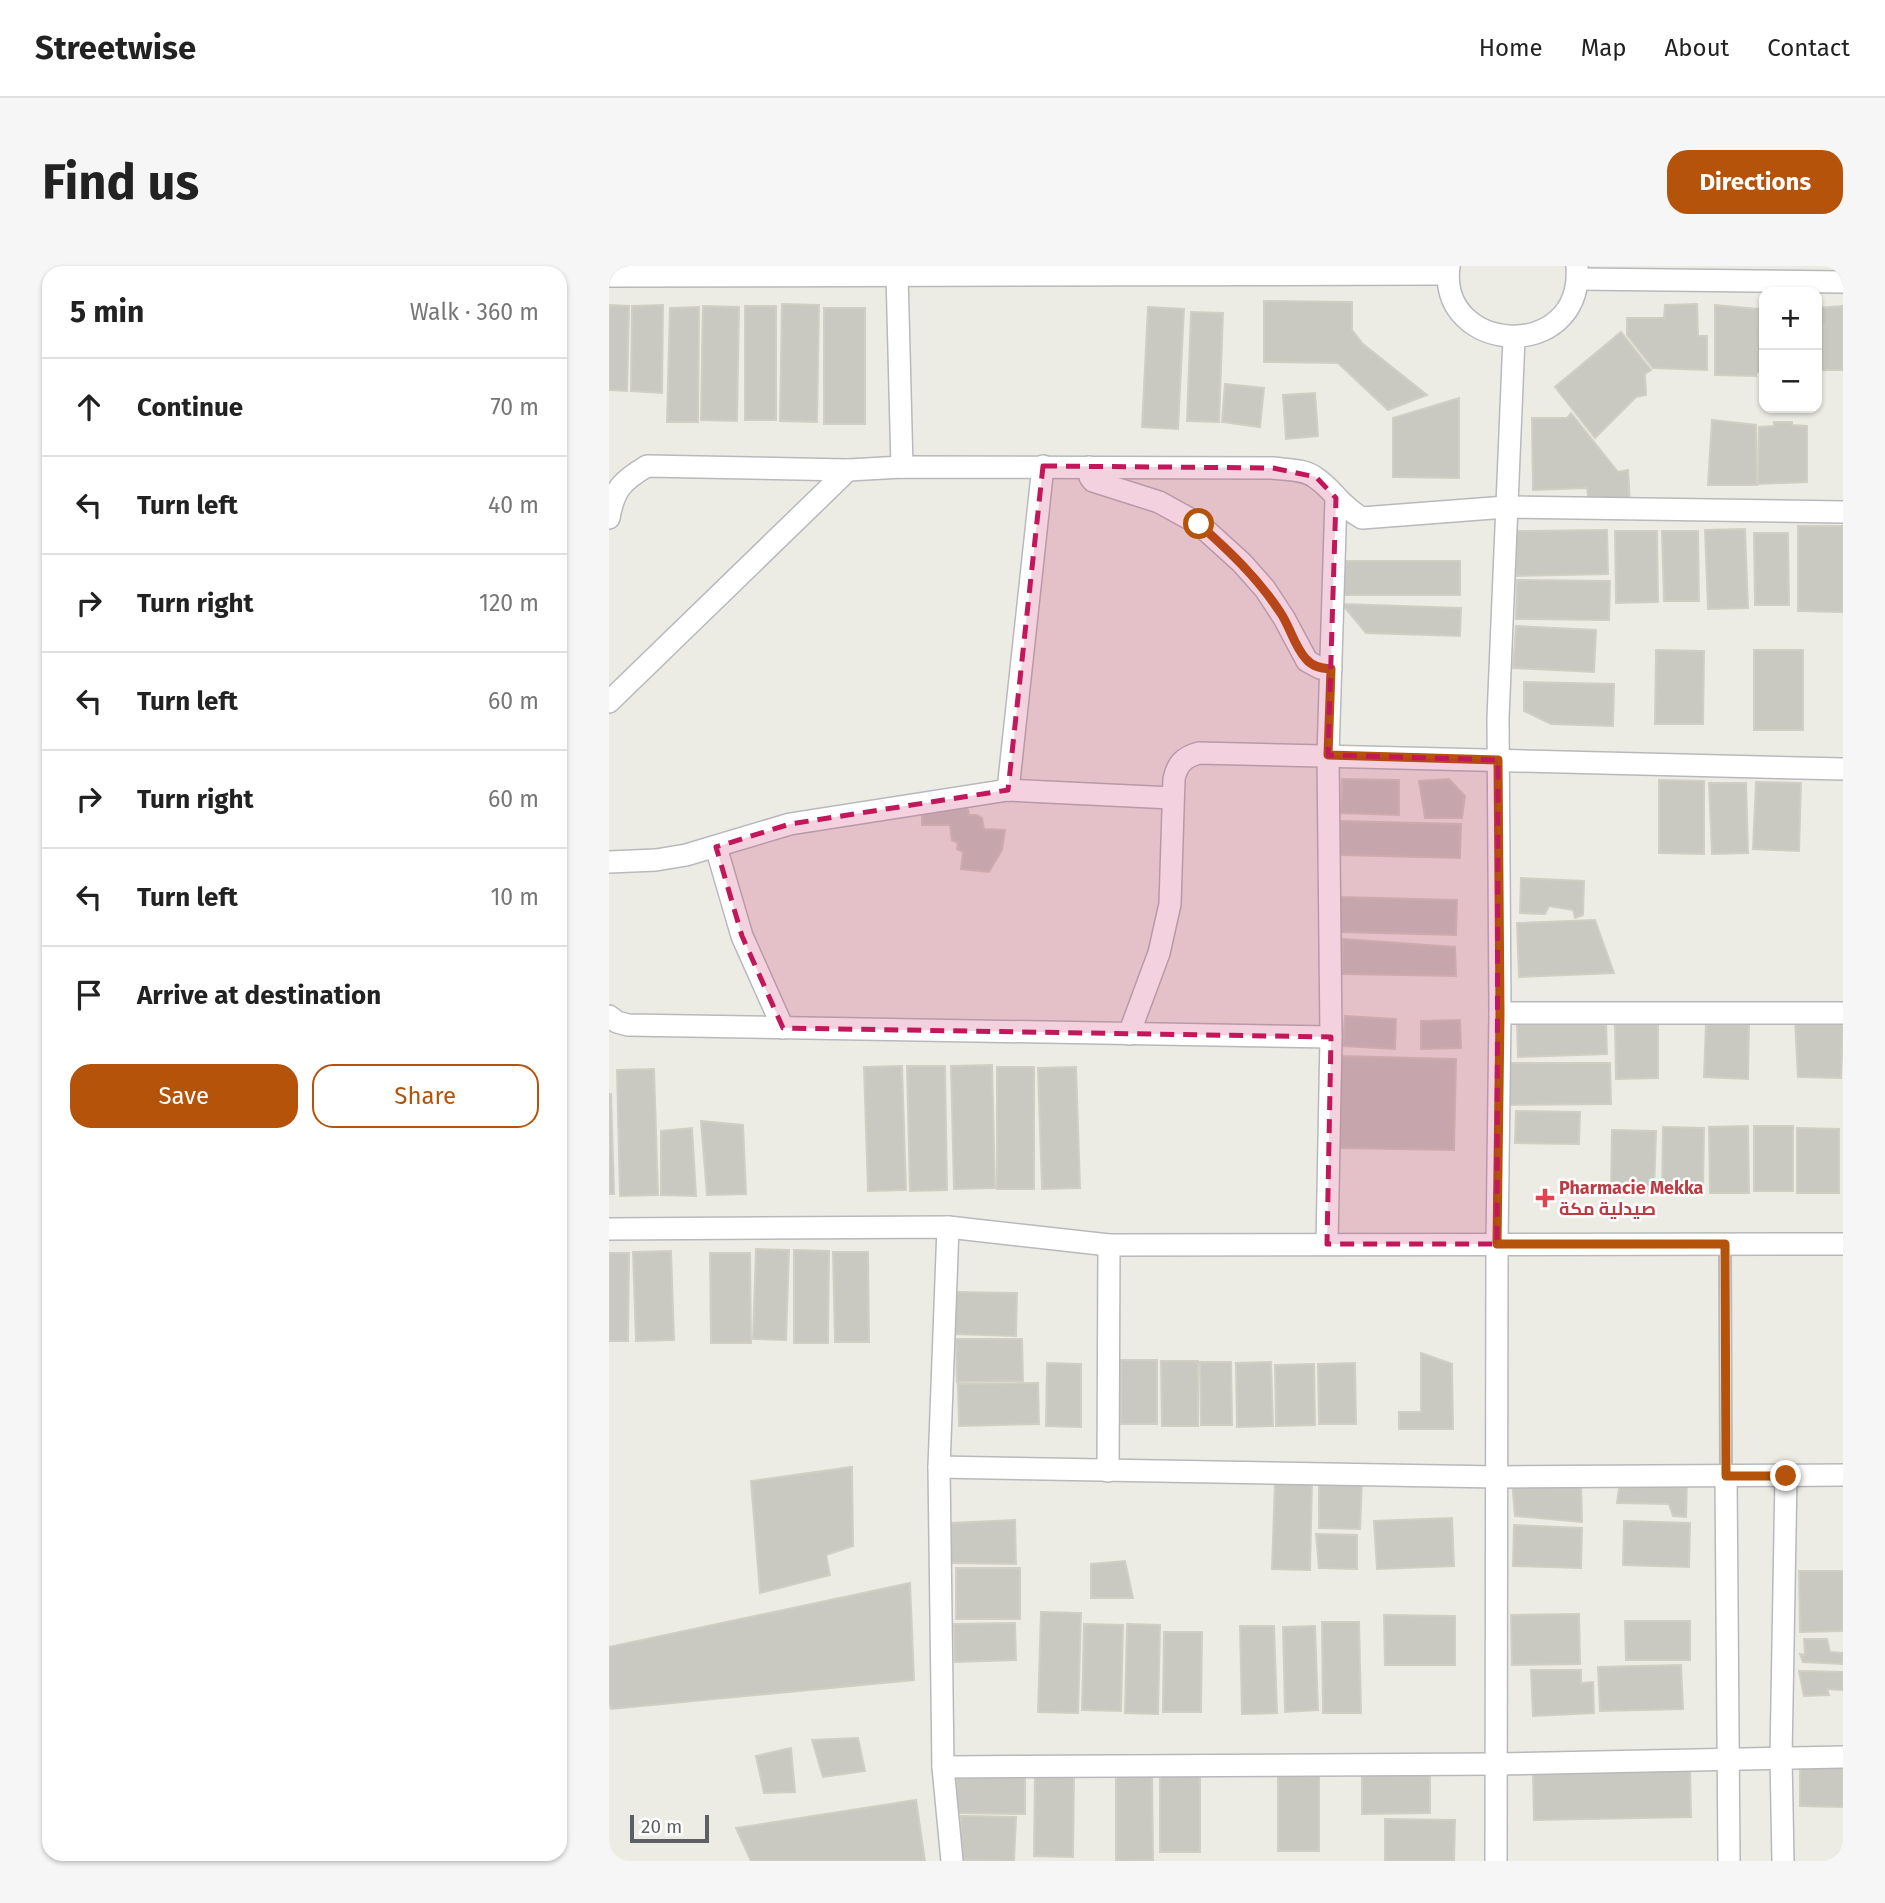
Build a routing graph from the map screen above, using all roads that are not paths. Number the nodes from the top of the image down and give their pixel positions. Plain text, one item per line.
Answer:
1 (1448, 270) edge
2 (1577, 273) edge
3 (897, 274) junction
4 (609, 276) edge
5 (1843, 282) edge
6 (1514, 338) junction
7 (1043, 466) junction
8 (902, 467) junction
9 (1089, 467) junction
10 (848, 470) junction
11 (1336, 498) junction
12 (1506, 507) junction
13 (1843, 512) edge
14 (609, 518) edge
15 (1331, 669) junction
16 (609, 702) edge
17 (1328, 755) junction
18 (1498, 760) junction
19 (1843, 769) edge
20 (1008, 790) junction
21 (1172, 798) junction
22 (716, 847) junction
23 (609, 862) edge
24 (1500, 1013) junction
25 (1843, 1013) edge
26 (609, 1016) edge
27 (783, 1028) junction
28 (1129, 1034) junction
29 (1331, 1037) junction
30 (949, 1227) junction
31 (609, 1229) edge
32 (1327, 1244) junction
33 (1497, 1244) junction
34 (1725, 1244) junction
35 (1843, 1244) edge
36 (1109, 1245) junction
37 (939, 1467) junction
38 (1108, 1471) junction
39 (1843, 1475) edge
40 (1726, 1476) junction
41 (1786, 1476) junction
42 (1497, 1477) junction
43 (1781, 1757) junction
44 (1843, 1757) edge
45 (1727, 1758) junction
46 (1497, 1763) junction
47 (943, 1768) junction
48 (952, 1861) edge
49 (1496, 1861) edge
50 (1729, 1861) edge
51 (1783, 1861) edge

1 - 3 street
1 - 6 street
2 - 5 street
2 - 6 street
3 - 4 street
3 - 8 street
6 - 12 street
7 - 8 street
7 - 9 street
7 - 20 street
8 - 10 street
9 - 11 street
9 - 15 street
10 - 14 street
10 - 16 street
11 - 12 street
11 - 15 street
12 - 13 street
12 - 18 street
15 - 17 street
17 - 18 street
17 - 21 street
17 - 29 street
18 - 19 street
18 - 24 street
20 - 21 street
20 - 22 street
21 - 28 street
22 - 23 street
22 - 27 street
24 - 25 street
24 - 33 street
26 - 27 street
27 - 28 street
28 - 29 street
29 - 32 street
30 - 31 street
30 - 36 street
30 - 37 street
32 - 33 street
32 - 36 street
33 - 34 street
33 - 42 street
34 - 35 street
34 - 40 lane
36 - 38 street
37 - 38 street
37 - 47 street
38 - 42 street
39 - 41 street
40 - 41 street
40 - 42 street
40 - 45 street
41 - 43 street
42 - 46 street
43 - 44 street
43 - 45 street
43 - 51 street
45 - 46 street
45 - 50 street
46 - 47 street
46 - 49 street
47 - 48 street

